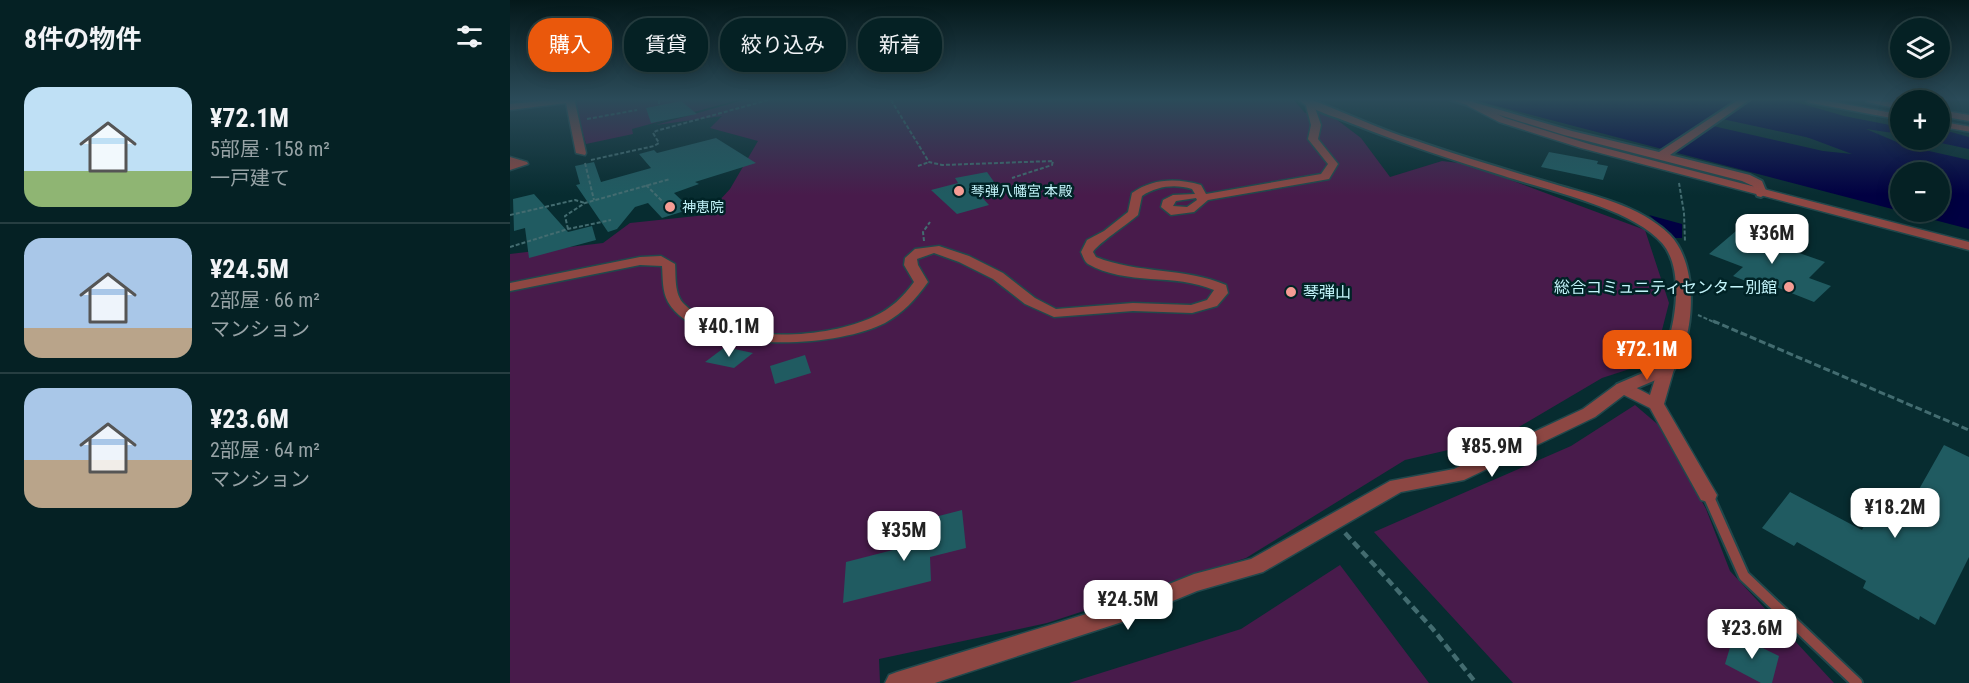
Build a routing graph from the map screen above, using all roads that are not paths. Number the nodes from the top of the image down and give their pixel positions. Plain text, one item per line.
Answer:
1 (576, 132) edge
2 (1314, 132) edge
3 (1383, 132) edge
4 (1539, 132) edge
5 (1565, 132) edge
6 (1697, 132) edge
7 (1664, 154) junction
8 (582, 157) road end
9 (510, 160) edge
10 (510, 167) edge
11 (1761, 193) junction
12 (1191, 197) dead end
13 (1208, 197) dead end
14 (1969, 246) edge
15 (510, 287) edge
16 (1666, 369) junction
17 (1623, 388) junction
18 (1656, 404) junction
19 (1708, 495) joint
20 (897, 683) edge
21 (1857, 683) edge

1 - 8 street
2 - 13 street
3 - 16 street
4 - 11 street
5 - 7 street
6 - 7 street
7 - 11 street
9 - 10 street
11 - 14 street
12 - 15 street
16 - 17 street
16 - 18 street
17 - 18 street
17 - 20 street
18 - 19 street
19 - 21 lane

